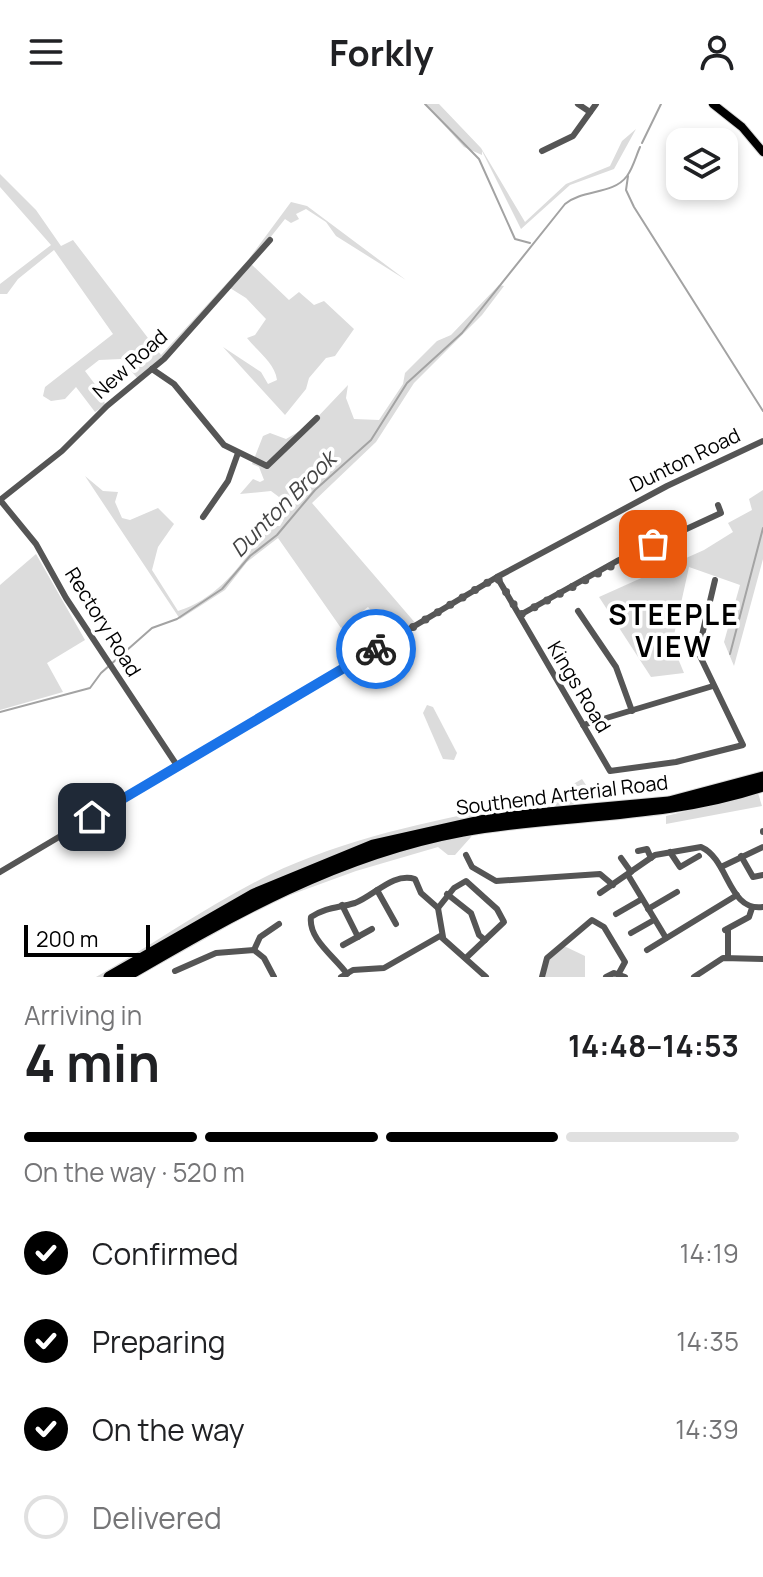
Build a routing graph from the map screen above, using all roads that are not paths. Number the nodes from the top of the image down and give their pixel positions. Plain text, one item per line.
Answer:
1 (578, 104) edge
2 (596, 104) edge
3 (713, 104) edge
4 (590, 112) junction
5 (542, 151) dead end
6 (763, 152) edge
7 (270, 240) dead end
8 (152, 369) junction
9 (317, 418) dead end
10 (763, 441) edge
11 (238, 453) junction
12 (0, 500) edge
13 (718, 505) dead end
14 (203, 517) dead end
15 (497, 577) junction
16 (715, 580) dead end
17 (578, 611) dead end
18 (520, 615) junction
19 (713, 686) junction
20 (632, 711) junction
21 (583, 725) junction
22 (176, 764) junction
23 (763, 777) edge
24 (763, 786) edge
25 (763, 847) edge
26 (638, 851) dead end
27 (670, 852) junction
28 (466, 855) dead end
29 (699, 856) dead end
30 (741, 856) junction
31 (621, 858) dead end
32 (651, 858) junction
33 (721, 867) junction
34 (0, 872) edge
35 (629, 873) junction
36 (594, 874) junction
37 (763, 875) edge
38 (496, 881) junction
39 (590, 882) dead end
40 (613, 885) junction
41 (377, 890) junction
42 (496, 890) dead end
43 (677, 892) dead end
44 (600, 893) dead end
45 (447, 894) junction
46 (737, 895) junction
47 (642, 899) junction
48 (342, 905) junction
49 (763, 907) edge
50 (438, 908) junction
51 (752, 908) junction
52 (648, 909) junction
53 (616, 914) dead end
54 (654, 920) junction
55 (279, 924) dead end
56 (396, 924) dead end
57 (372, 929) dead end
58 (631, 933) dead end
59 (358, 937) junction
60 (443, 937) junction
61 (666, 938) junction
62 (485, 940) junction
63 (343, 945) dead end
64 (254, 950) junction
65 (647, 950) dead end
66 (728, 956) junction
67 (467, 957) junction
68 (763, 959) edge
69 (384, 968) junction
70 (175, 971) dead end
71 (344, 975) edge
72 (480, 975) edge
73 (622, 975) edge
74 (109, 977) edge
75 (125, 977) edge
76 (274, 977) edge
77 (389, 977) edge
78 (542, 977) edge
79 (606, 977) edge
80 (694, 977) edge

1 - 4 street
2 - 4 street
3 - 6 main road
4 - 5 street
7 - 8 street, New Road
8 - 11 street
8 - 12 street, New Road
9 - 11 street
10 - 15 street, Dunton Road
11 - 14 street
12 - 22 street, Rectory Road
13 - 18 street
15 - 18 street, Kings Road
15 - 22 street, Dunton Road
16 - 19 street
17 - 20 street
18 - 21 street, Kings Road
19 - 20 street
19 - 21 street, Kings Road
20 - 21 street
22 - 34 street, Dunton Road
23 - 74 highway, Southend Arterial Road
24 - 75 highway, Southend Arterial Road
25 - 30 street
26 - 32 street
27 - 29 street
27 - 32 street
27 - 33 street
28 - 38 street
30 - 33 street
30 - 37 street
31 - 35 street
32 - 35 street
33 - 46 street
35 - 40 street
35 - 47 street
36 - 38 street
36 - 39 street
36 - 40 street
38 - 42 street
40 - 44 street
41 - 48 street
41 - 50 street
41 - 56 street
43 - 52 street
45 - 50 street
45 - 62 street
45 - 62 street
46 - 51 street
46 - 61 street
47 - 52 street
47 - 53 street
48 - 59 street
48 - 71 street
49 - 51 street
50 - 60 street
51 - 66 street
52 - 54 street
54 - 58 street
54 - 61 street
55 - 64 street
57 - 59 street
59 - 63 street
60 - 67 street
60 - 69 street
61 - 65 street
62 - 67 street
64 - 70 street
64 - 76 street
66 - 68 street
66 - 80 street
67 - 72 street
69 - 71 street
69 - 77 street
73 - 78 street
73 - 79 street

